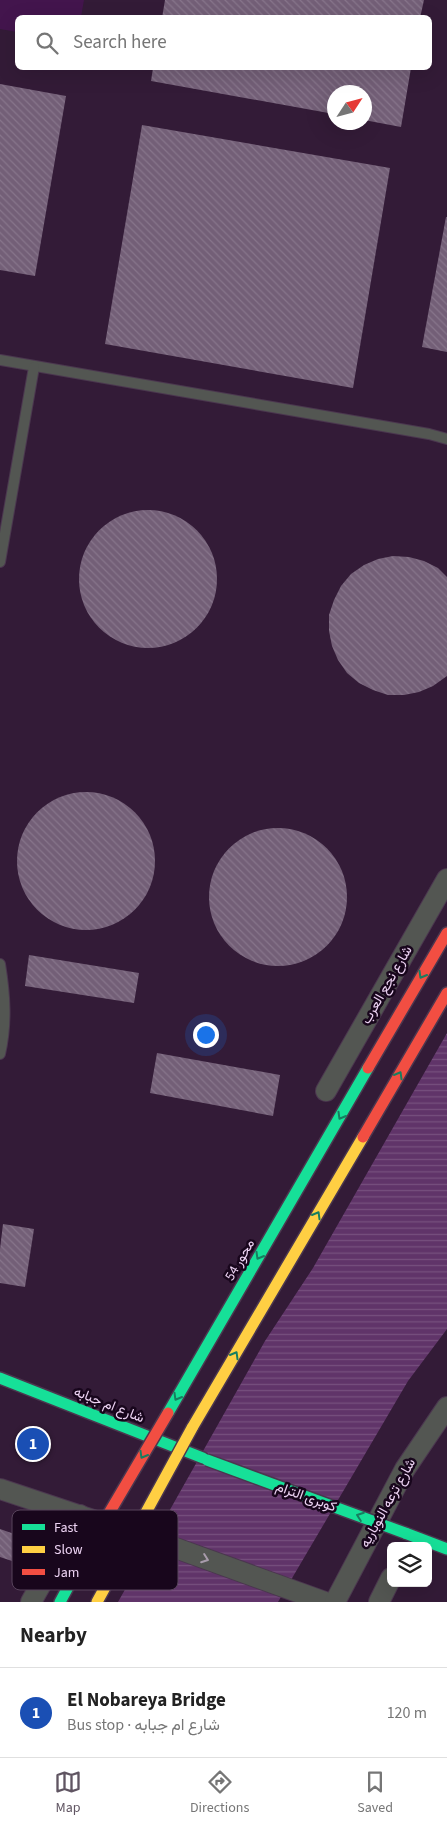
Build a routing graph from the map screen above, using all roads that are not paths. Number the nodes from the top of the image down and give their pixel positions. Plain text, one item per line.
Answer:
1 (0, 360) edge
2 (34, 366) junction
3 (447, 439) edge
4 (0, 562) edge
5 (447, 879) edge
6 (447, 933) edge
7 (0, 964) edge
8 (447, 993) edge
9 (0, 1054) edge
10 (326, 1091) dead end
11 (0, 1378) edge
12 (447, 1407) edge
13 (206, 1460) joint
14 (0, 1489) edge
15 (65, 1510) edge
16 (111, 1510) edge
17 (147, 1510) edge
18 (408, 1538) edge
19 (178, 1549) edge
20 (447, 1549) edge
21 (387, 1586) edge
22 (38, 1590) edge
23 (66, 1590) edge
24 (104, 1590) edge
25 (31, 1602) edge
26 (60, 1602) edge
27 (97, 1602) edge
28 (325, 1602) edge
29 (335, 1602) edge
30 (379, 1602) edge

1 - 2 lane
2 - 3 lane
2 - 4 lane
5 - 10 street, شارع نجع العرب
6 -> 16 main road, محور 54, bridge
7 - 9 lane
17 -> 8 main road, bridge
11 - 13 main road, شارع ام جبابه
12 - 29 street, شارع ترعه النوباريه
18 -> 13 main road, كوبرى الترام, bridge
14 - 15 street
18 - 20 main road, كوبرى الترام
19 -> 28 street
21 - 30 street
22 - 25 street
23 -> 26 main road, محور 54, bridge
27 -> 24 main road, bridge

